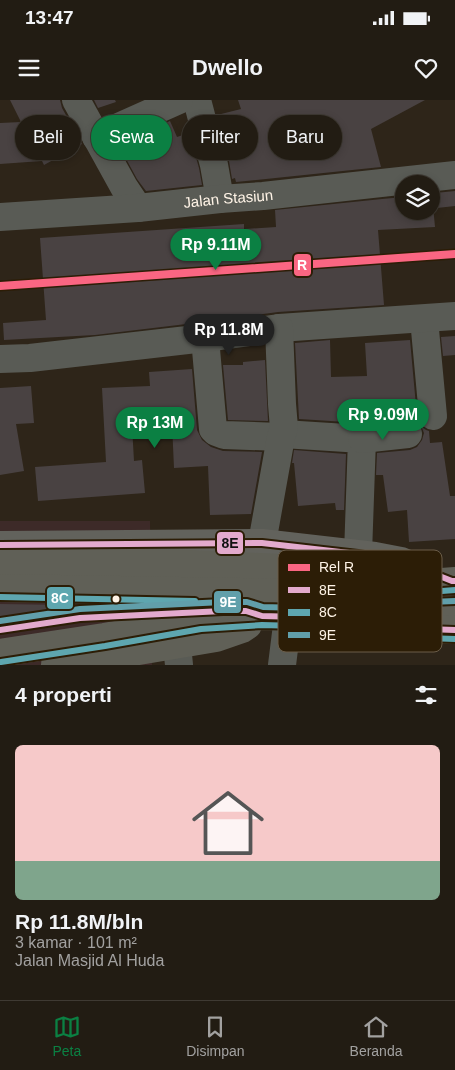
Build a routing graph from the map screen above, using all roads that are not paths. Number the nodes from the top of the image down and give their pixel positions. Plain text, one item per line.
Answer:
1 (76, 100) edge
2 (179, 100) edge
3 (197, 100) edge
4 (145, 115) edge
5 (91, 128) edge
6 (109, 160) edge
7 (455, 175) edge
8 (220, 199) junction
9 (138, 208) junction
10 (0, 217) edge
11 (455, 316) edge
12 (424, 319) junction
13 (279, 328) junction
14 (205, 338) junction
15 (0, 359) edge
16 (434, 416) dead end
17 (408, 434) dead end
18 (282, 435) junction
19 (362, 439) junction
20 (262, 543) junction
21 (0, 545) edge
22 (323, 550) edge
23 (358, 550) edge
24 (0, 561) edge
25 (278, 568) edge
26 (0, 588) edge
27 (278, 593) edge
28 (262, 616) junction
29 (278, 617) edge
30 (442, 630) edge
31 (455, 630) edge
32 (284, 652) edge
33 (0, 653) edge
34 (178, 655) edge
35 (55, 665) edge
36 (282, 665) edge

1 - 5 street
2 - 4 street
3 - 8 street
6 - 9 street
7 - 8 street, Jalan Stasiun
8 - 9 street, Jalan Stasiun
9 - 10 street, Jalan Stasiun
11 - 12 street
12 - 13 street
12 - 16 street
13 - 14 street
13 - 18 street
14 - 15 street
14 - 18 street
17 - 19 street
18 - 19 street
18 - 20 street
19 - 23 street
20 - 21 main road
20 - 22 main road
24 - 25 highway
26 - 27 highway
28 - 29 highway
28 - 33 highway
28 - 34 highway
30 - 31 highway
32 - 36 street
34 - 35 highway

